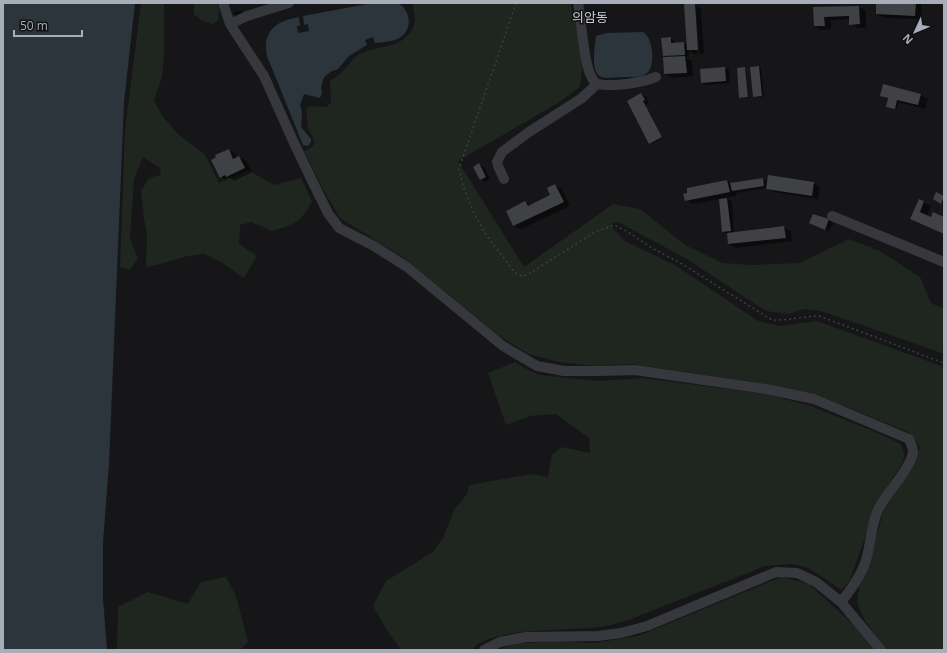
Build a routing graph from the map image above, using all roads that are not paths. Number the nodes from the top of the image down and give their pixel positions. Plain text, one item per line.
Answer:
1 (223, 3) edge
2 (289, 3) edge
3 (578, 3) edge
4 (230, 24) junction
5 (656, 77) dead end
6 (597, 84) junction
7 (504, 179) dead end
8 (832, 216) dead end
9 (944, 262) edge
10 (841, 602) junction
11 (484, 650) edge
12 (881, 650) edge

1 - 4 street
2 - 4 street
3 - 6 street
4 - 10 street
5 - 6 street
6 - 7 street
8 - 9 street
10 - 11 street
10 - 12 street

